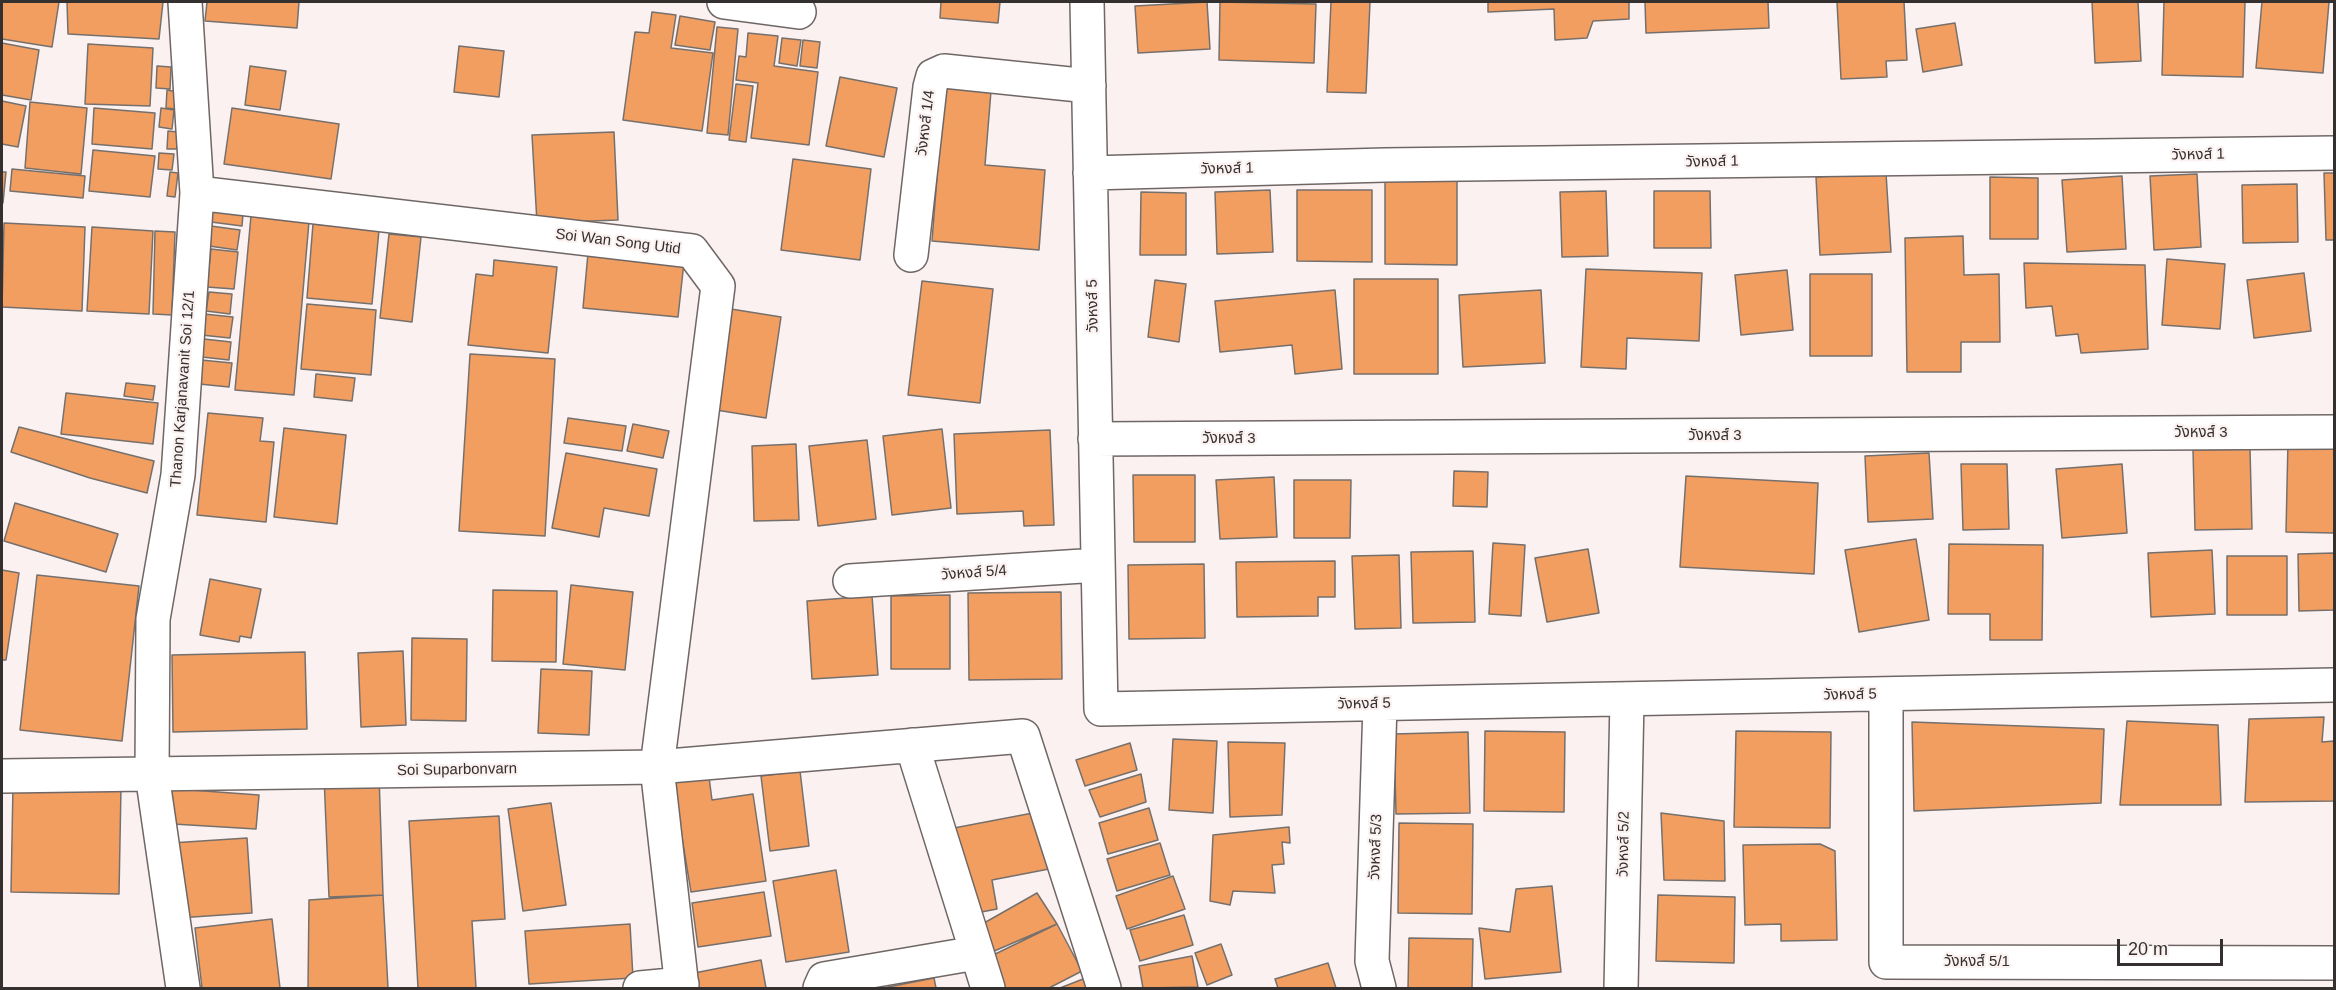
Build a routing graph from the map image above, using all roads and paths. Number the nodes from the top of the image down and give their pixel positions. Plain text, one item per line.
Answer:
1 (185, 2) edge
2 (724, 2) edge
3 (1087, 2) edge
4 (799, 12) dead end
5 (1089, 86) junction
6 (2334, 153) edge
7 (1090, 173) junction
8 (196, 193) junction
9 (911, 255) dead end
10 (2334, 432) edge
11 (1095, 439) junction
12 (1098, 565) junction
13 (850, 581) dead end
14 (2334, 685) edge
15 (1886, 694) junction
16 (1627, 699) junction
17 (1380, 704) junction
18 (912, 745) junction
19 (657, 767) junction
20 (152, 774) junction
21 (2, 776) edge
22 (976, 953) junction
23 (2334, 963) edge
24 (1920, 975) edge
25 (682, 986) edge
26 (183, 988) edge
27 (640, 988) edge
28 (820, 988) edge
29 (988, 988) edge
30 (1104, 988) edge
31 (1379, 988) edge
32 (1621, 988) edge

1 - 8 street, Thanon Karjanavanit Soi 12/1
2 - 4 street
3 - 5 street, วังหงส์ 5
5 - 7 street, วังหงส์ 5
5 - 9 street, วังหงส์ 1/4
6 - 7 street, วังหงส์ 1
7 - 11 street, วังหงส์ 5
8 - 19 street, Soi Wan Song Utid
8 - 20 street, Thanon Karjanavanit Soi 12/1
10 - 11 street, วังหงส์ 3
11 - 12 street, วังหงส์ 5
12 - 13 street, วังหงส์ 5/4
12 - 17 street, วังหงส์ 5
14 - 15 street, วังหงส์ 5
15 - 16 street, วังหงส์ 5
15 - 24 street, วังหงส์ 5/1
16 - 17 street, วังหงส์ 5
16 - 32 street, วังหงส์ 5/2
17 - 31 street, วังหงส์ 5/3
18 - 19 street, Soi Suparbonvarn
18 - 22 street
18 - 30 street, Soi Suparbonvarn
19 - 20 street, Soi Suparbonvarn
19 - 25 street, Soi Wan Song Utid
20 - 21 street, Soi Suparbonvarn
20 - 26 street, Thanon Karjanavanit Soi 12/1
22 - 28 street
22 - 29 street
23 - 24 street, วังหงส์ 5/1
25 - 27 street

